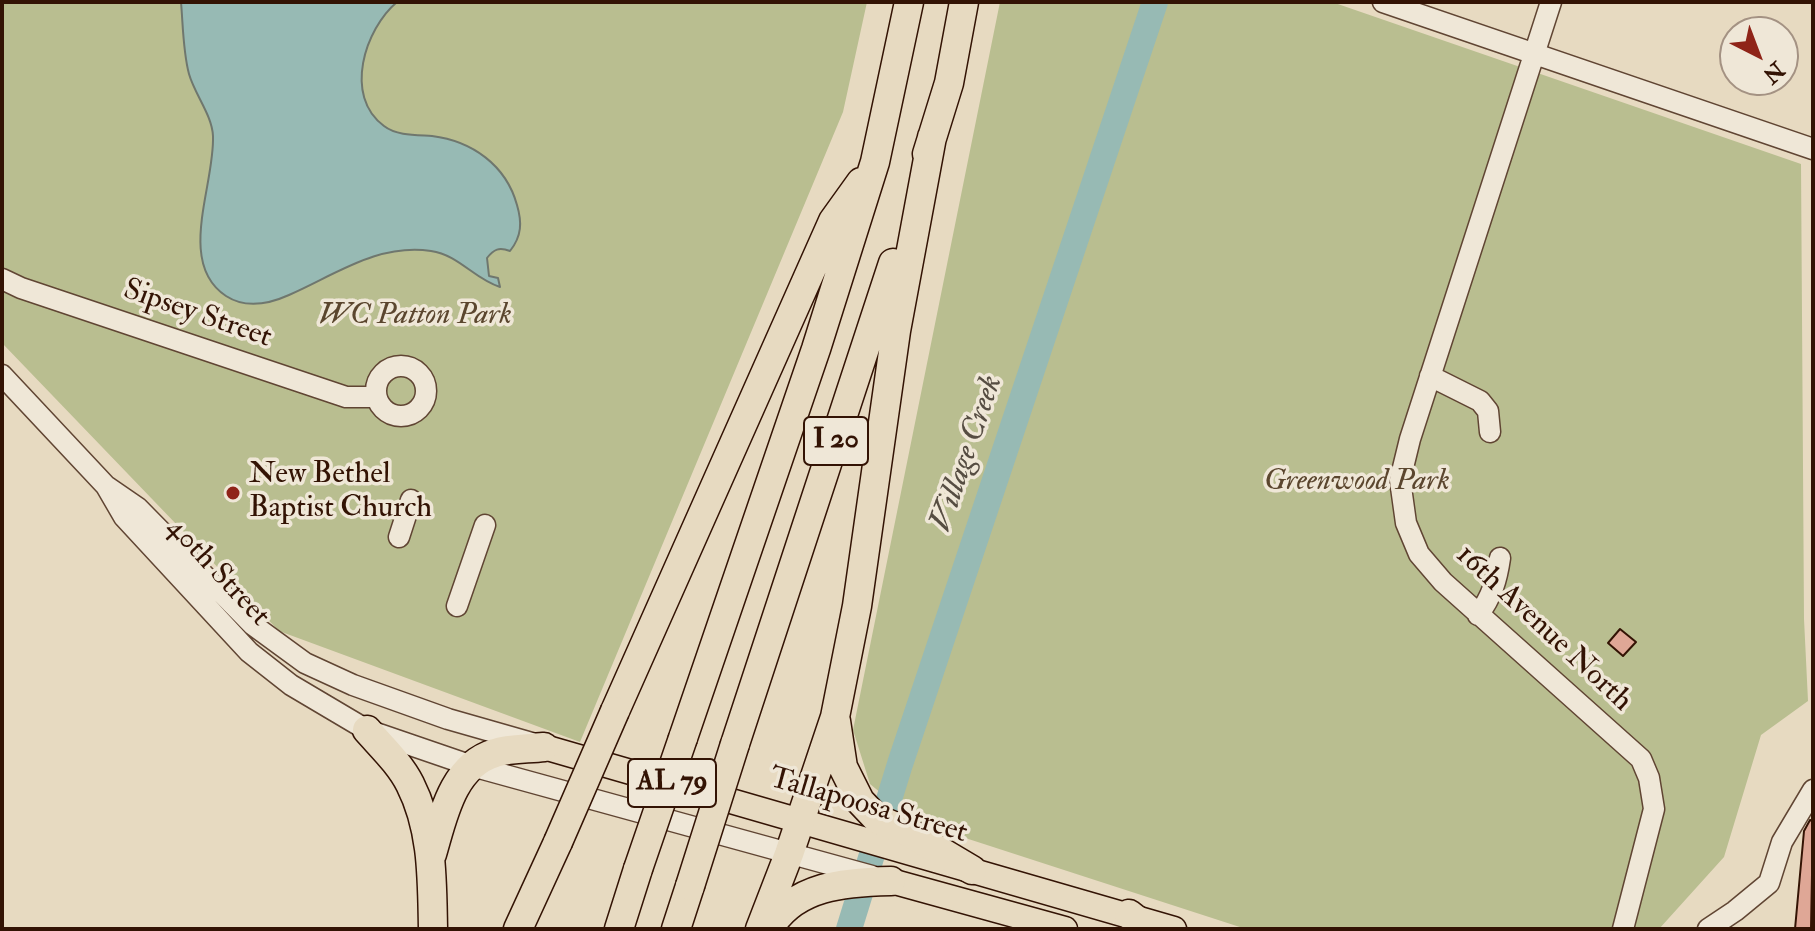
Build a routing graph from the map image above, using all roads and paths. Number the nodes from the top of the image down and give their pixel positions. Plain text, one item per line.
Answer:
1 (909, 2) edge
2 (964, 2) edge
3 (1383, 2) edge
4 (1551, 2) edge
5 (1534, 54) junction
6 (932, 137) junction
7 (1813, 149) edge
8 (875, 162) junction
9 (2, 279) edge
10 (2, 375) edge
11 (1430, 376) junction
12 (376, 397) dead end
13 (1490, 432) dead end
14 (106, 486) junction
15 (411, 500) dead end
16 (485, 525) dead end
17 (399, 537) dead end
18 (1500, 558) dead end
19 (457, 606) dead end
20 (1478, 615) junction
21 (835, 717) junction
22 (367, 730) junction
23 (544, 747) junction
24 (472, 766) junction
25 (1813, 790) edge
26 (800, 819) junction
27 (904, 841) junction
28 (789, 854) junction
29 (432, 855) junction
30 (972, 870) joint
31 (845, 876) junction
32 (891, 881) joint
33 (1138, 922) edge
34 (433, 929) edge
35 (518, 929) edge
36 (619, 929) edge
37 (676, 929) edge
38 (760, 929) edge
39 (769, 929) edge
40 (1065, 929) edge
41 (1174, 929) edge
42 (1623, 929) edge
43 (1708, 929) edge

1 - 8 highway, I 20
2 - 6 highway, I 20
3 - 5 street
4 - 5 street, 16th Avenue North
5 - 7 street
5 - 11 street, 16th Avenue North
6 - 21 highway
6 - 37 highway, I 20, bridge
8 - 35 highway, bridge
8 - 36 highway, I 20, bridge
9 - 12 street, Sipsey Street
10 - 14 street
11 - 13 street
11 - 20 street, 16th Avenue North
14 - 22 street, 40th Street / AL 79
14 - 23 street, 40th Street / AL 79
15 - 17 street
16 - 19 street
18 - 20 street
20 - 42 street, 16th Avenue North
21 - 26 highway
21 - 27 highway
22 - 24 street, 40th Street / AL 79
22 - 29 highway
23 - 24 highway
23 - 26 main road, Tallapoosa Street / AL 79
24 - 28 street, 40th Street / AL 79
24 - 29 highway
25 - 43 street
26 - 27 main road, Tallapoosa Street / AL 79
26 - 28 highway
27 - 30 highway
28 - 31 street, AL 79
28 - 38 highway
29 - 34 highway
30 - 33 main road, Tallapoosa Street
31 - 32 highway
31 - 39 highway
32 - 40 main road
33 - 41 main road, Tallapoosa Street

